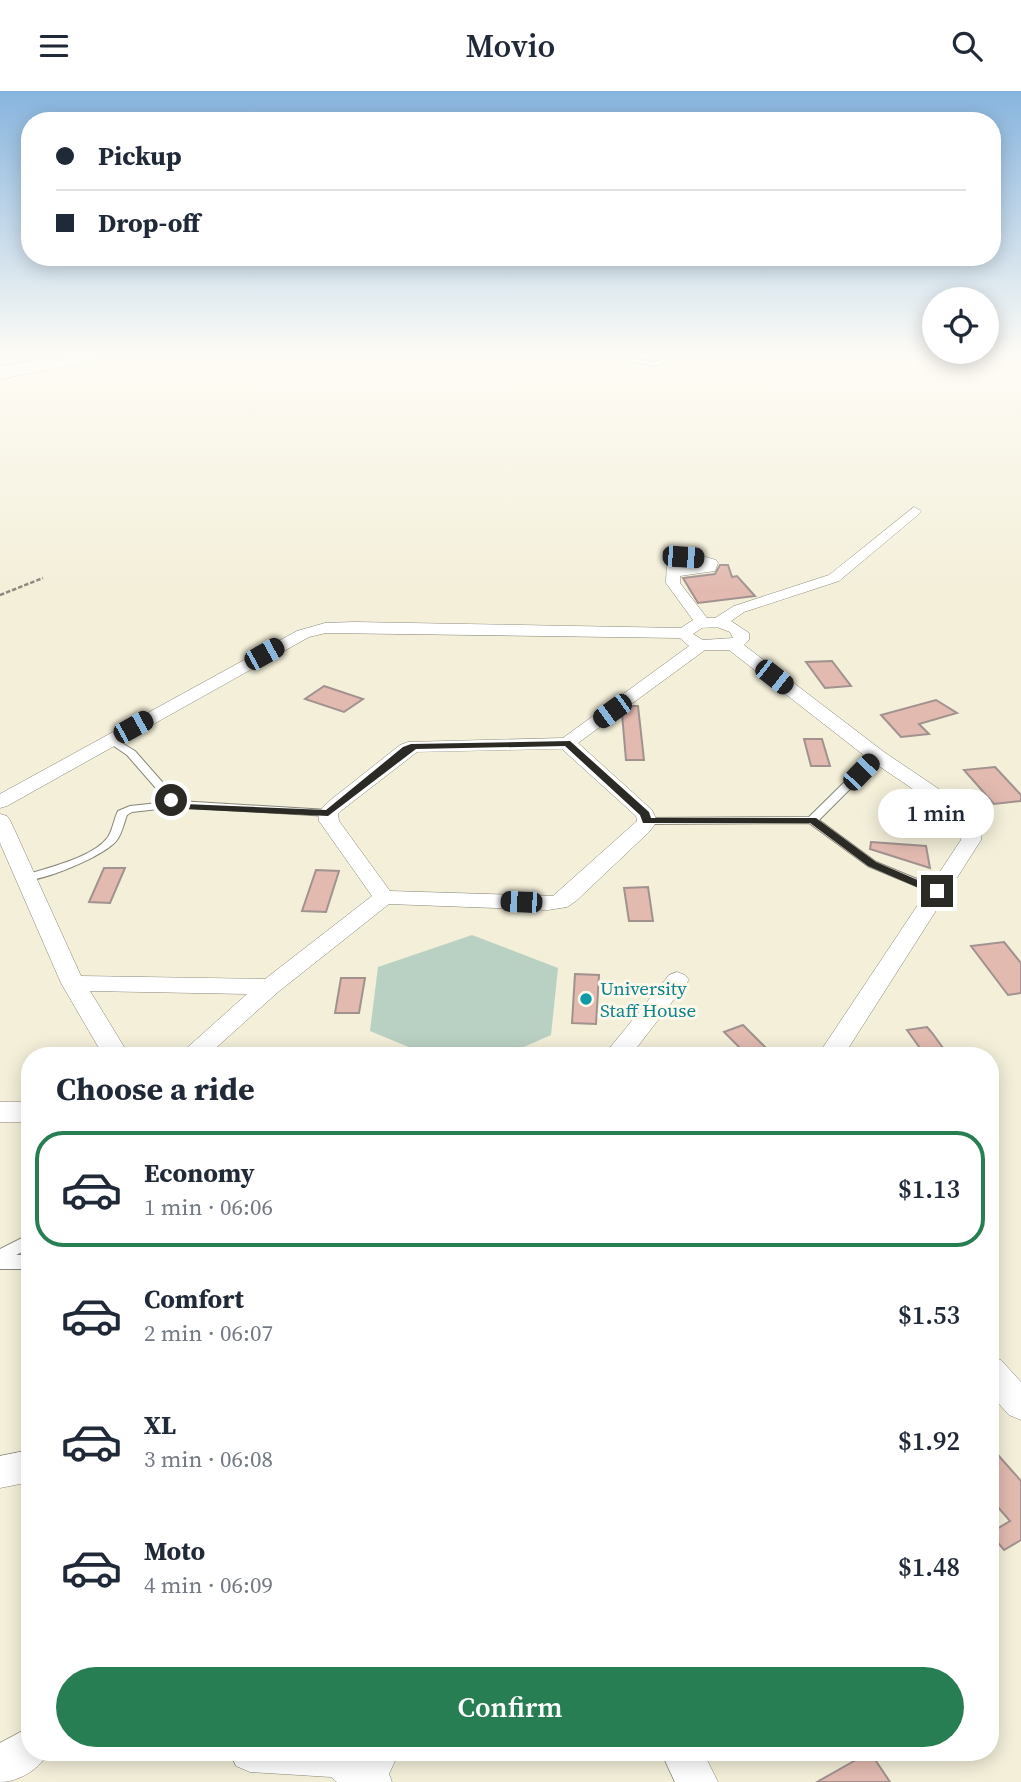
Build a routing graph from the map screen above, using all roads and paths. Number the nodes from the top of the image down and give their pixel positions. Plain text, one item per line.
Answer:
1 (914, 511) dead end
2 (673, 572) dead end
3 (43, 578) dead end
4 (0, 594) edge
5 (710, 623) junction
6 (693, 639) junction
7 (733, 645) junction
8 (111, 740) junction
9 (567, 743) junction
10 (877, 756) junction
11 (0, 802) edge
12 (176, 804) junction
13 (328, 813) junction
14 (0, 820) edge
15 (812, 820) junction
16 (647, 821) junction
17 (26, 878) junction
18 (937, 891) junction
19 (384, 897) junction
20 (677, 980) dead end
21 (73, 983) junction
22 (270, 987) junction
23 (112, 1047) edge
24 (201, 1047) edge
25 (623, 1047) edge
26 (836, 1047) edge
27 (0, 1112) edge
28 (21, 1112) edge
29 (21, 1246) edge
30 (0, 1259) edge
31 (21, 1261) edge
32 (999, 1380) edge
33 (1021, 1405) edge
34 (21, 1468) edge
35 (0, 1472) edge
36 (21, 1753) edge
37 (346, 1761) edge
38 (686, 1761) edge
39 (0, 1767) edge
40 (372, 1770) edge
41 (697, 1782) edge

1 - 5 street
2 - 5 street
3 - 4 path
5 - 6 street
5 - 7 street
6 - 7 street
6 - 8 street
6 - 9 street
7 - 10 street
8 - 11 street
8 - 12 lane
9 - 13 street
9 - 16 street
10 - 15 lane
10 - 18 street
12 - 13 lane
12 - 17 lane
13 - 19 street
14 - 17 street
15 - 16 lane
15 - 18 lane
16 - 19 street
17 - 21 street
18 - 26 street
19 - 22 street
20 - 25 street
21 - 22 street
21 - 23 street
22 - 24 street
27 - 28 street
29 - 30 lane
30 - 31 lane
32 - 33 street
34 - 35 street
36 - 39 street
37 - 40 street
38 - 41 street

